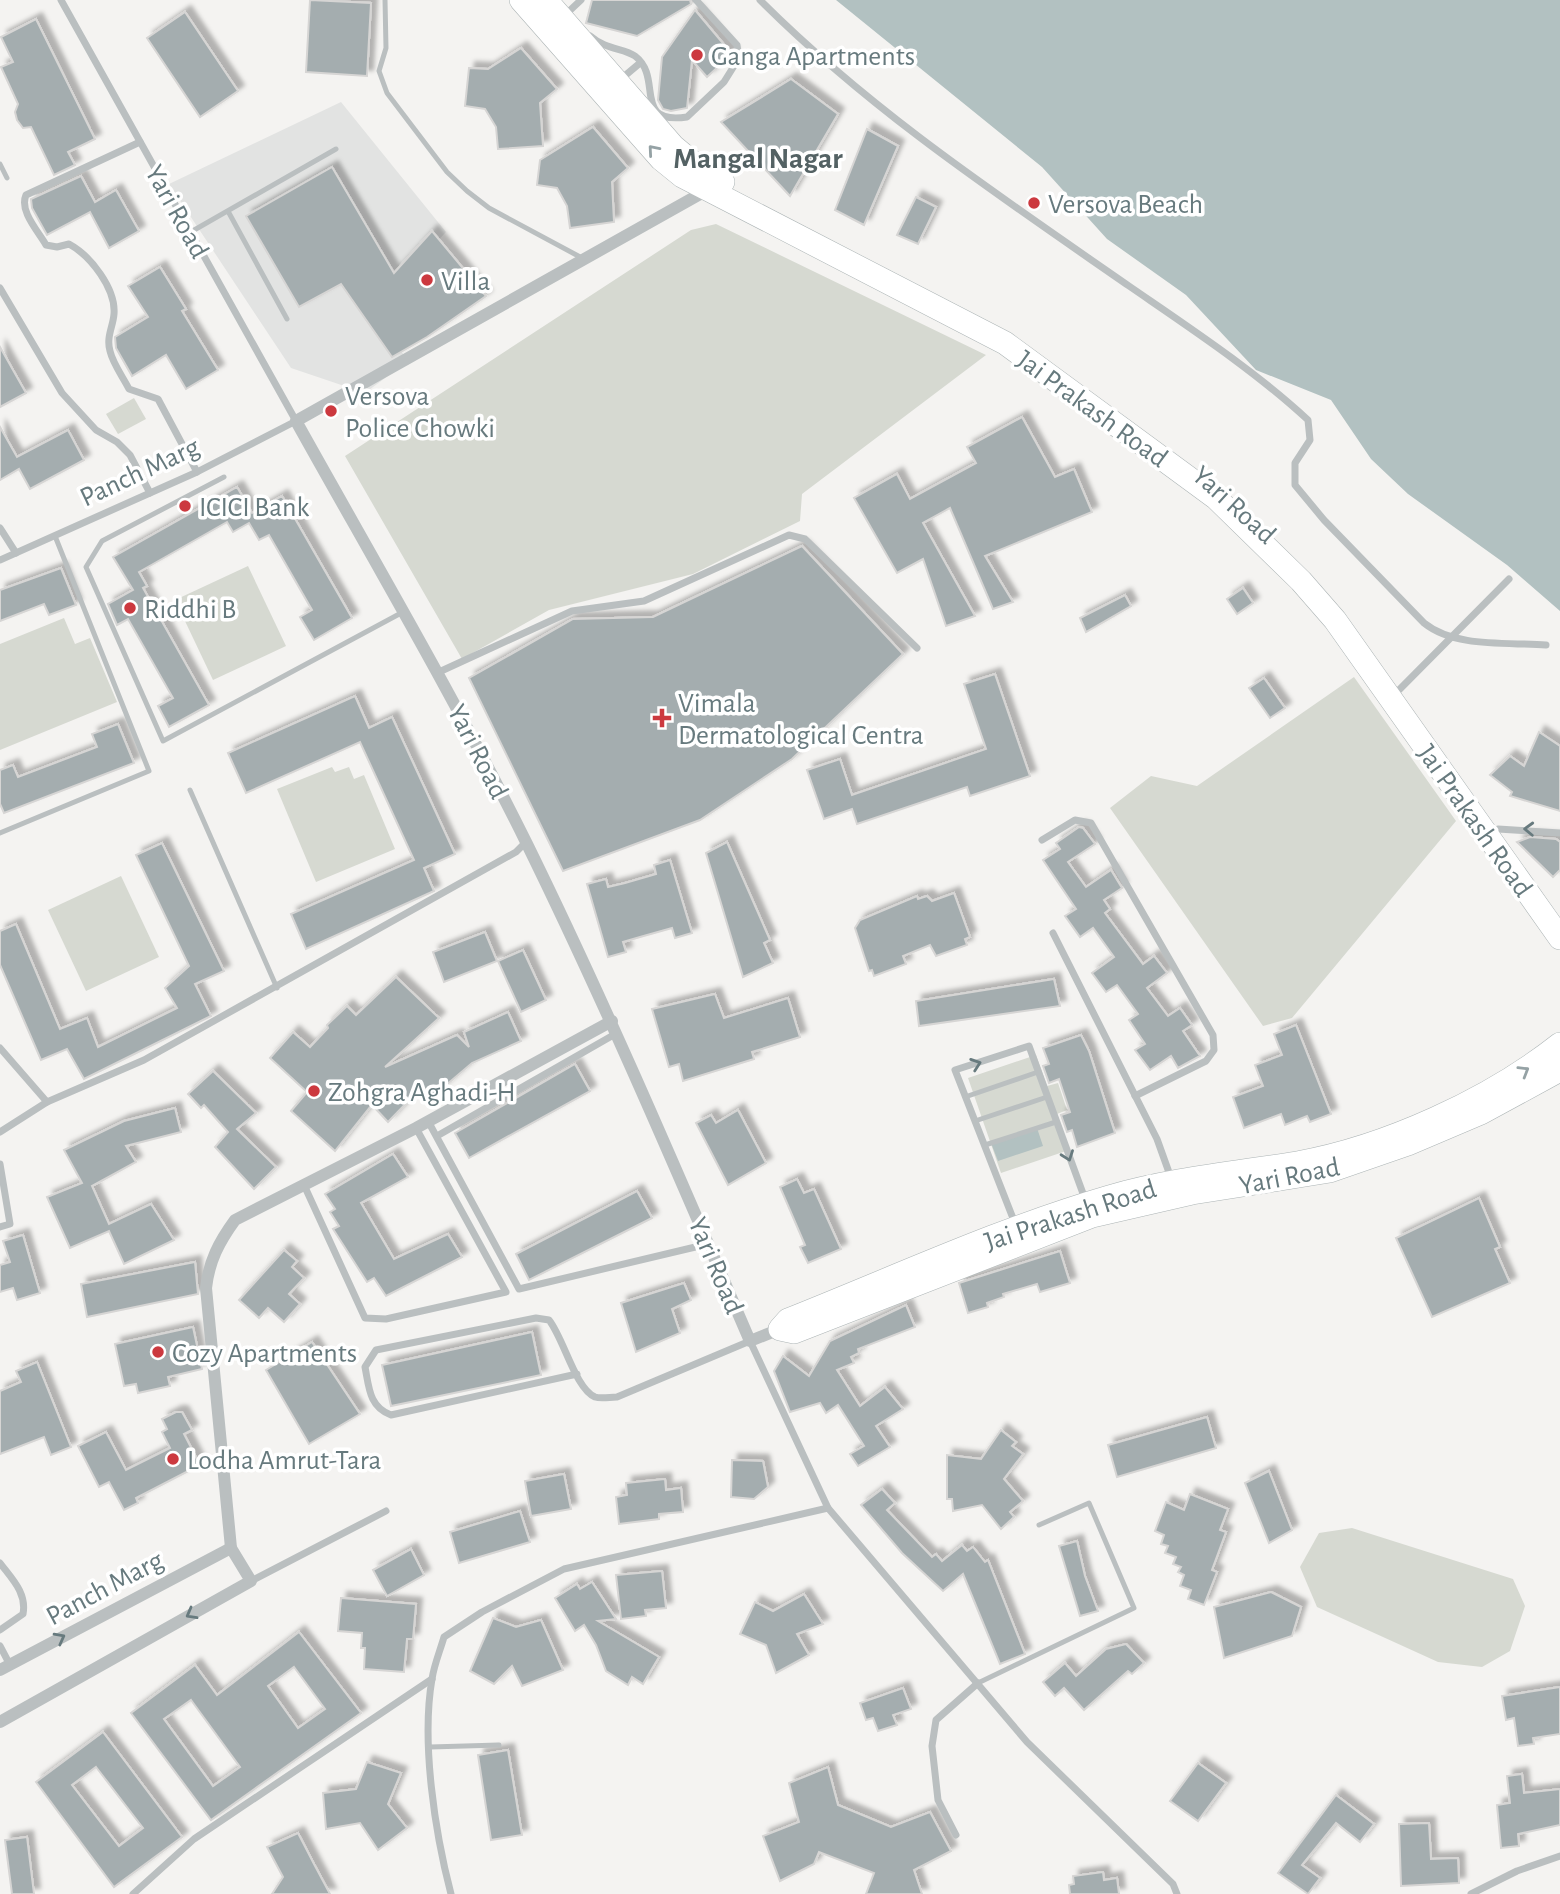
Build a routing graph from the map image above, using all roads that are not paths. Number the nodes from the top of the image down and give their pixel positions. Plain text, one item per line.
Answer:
1 (61, 0) edge
2 (386, 0) edge
3 (521, 0) edge
4 (546, 0) edge
5 (581, 0) edge
6 (696, 0) edge
7 (760, 0) edge
8 (566, 15) junction
9 (640, 63) junction
10 (618, 82) junction
11 (140, 142) junction
12 (336, 149) dead end
13 (0, 164) edge
14 (7, 178) dead end
15 (714, 186) junction
16 (229, 213) junction
17 (189, 233) junction
18 (585, 260) junction
19 (0, 288) edge
20 (287, 319) dead end
21 (296, 421) junction
22 (197, 472) junction
23 (224, 477) dead end
24 (150, 493) junction
25 (0, 528) edge
26 (55, 536) junction
27 (16, 553) junction
28 (0, 560) edge
29 (1509, 579) dead end
30 (403, 612) junction
31 (1451, 638) junction
32 (1546, 645) dead end
33 (917, 648) dead end
34 (439, 672) junction
35 (1394, 695) junction
36 (190, 790) dead end
37 (0, 833) edge
38 (1492, 833) junction
39 (1560, 833) edge
40 (1042, 840) dead end
41 (526, 842) junction
42 (1560, 915) edge
43 (1053, 933) dead end
44 (1560, 938) edge
45 (277, 988) junction
46 (614, 1027) junction
47 (1560, 1044) edge
48 (0, 1048) edge
49 (1560, 1070) edge
50 (1038, 1072) junction
51 (1135, 1096) junction
52 (965, 1097) junction
53 (1047, 1097) junction
54 (47, 1102) junction
55 (428, 1121) junction
56 (975, 1121) junction
57 (1056, 1122) junction
58 (416, 1128) junction
59 (0, 1132) edge
60 (437, 1136) junction
61 (985, 1145) junction
62 (0, 1164) edge
63 (1172, 1182) junction
64 (304, 1185) junction
65 (1089, 1210) junction
66 (0, 1227) edge
67 (1019, 1235) junction
68 (708, 1244) junction
69 (780, 1329) joint
70 (750, 1341) junction
71 (577, 1374) junction
72 (828, 1508) junction
73 (386, 1511) dead end
74 (1039, 1525) dead end
75 (231, 1548) junction
76 (0, 1563) edge
77 (251, 1581) junction
78 (0, 1630) edge
79 (0, 1646) edge
80 (5, 1667) edge
81 (432, 1679) junction
82 (978, 1683) junction
83 (0, 1722) edge
84 (499, 1745) dead end
85 (430, 1747) junction
86 (957, 1835) dead end
87 (1560, 1856) edge
88 (1173, 1884) junction
89 (134, 1894) edge
90 (451, 1894) edge
91 (1171, 1894) edge
92 (1177, 1894) edge
93 (1471, 1894) edge

1 - 11 street, Yari Road
2 - 18 lane
15 -> 3 main road, Jai Prakash Road
4 - 8 main road
5 - 8 street
6 - 9 street
7 - 31 street
8 - 9 street
8 - 10 main road
9 - 10 street
10 - 15 main road
11 - 17 street, Yari Road
11 - 22 street
12 - 16 lane
13 - 14 lane
15 - 18 street
15 - 35 main road, Jai Prakash Road
16 - 17 lane
16 - 20 lane
17 - 21 street, Yari Road
18 - 21 street
19 - 24 street
21 - 22 street, Panch Marg
21 - 30 street, Yari Road
22 - 24 street, Panch Marg
23 - 30 lane
24 - 26 street, Panch Marg
25 - 27 street
26 - 27 street, Panch Marg
26 - 37 lane
27 - 28 street, Panch Marg
29 - 31 street
30 - 34 street, Yari Road
31 - 32 street
31 - 35 street
33 - 34 street
34 - 41 street, Yari Road
35 - 38 main road, Jai Prakash Road
36 - 45 lane
39 -> 38 street
38 - 42 main road
38 - 44 main road, Jai Prakash Road
40 - 51 street
41 - 45 street
41 - 46 street, Yari Road
43 - 51 street
45 - 54 street
46 - 55 street
46 - 60 street
46 - 68 street, Yari Road
63 -> 47 main road, Jai Prakash Road
48 - 54 street
49 - 65 main road, Yari Road
50 - 52 lane
52 -> 50 street
50 - 53 street
51 - 63 street
52 - 56 street
53 - 56 lane
53 - 57 street
54 - 59 street
55 - 58 street
55 - 60 street
56 - 61 street
57 - 61 lane
57 -> 65 street
58 - 64 street
58 - 64 street
60 - 68 street
61 - 67 street
62 - 66 street
63 - 65 main road, Jai Prakash Road
64 - 75 street
65 - 67 main road, Jai Prakash Road
67 - 69 main road, Jai Prakash Road
68 - 70 street, Yari Road
69 - 70 street, Yari Road
70 - 71 street
70 - 72 street
71 - 71 street
72 - 81 street
72 - 82 street
73 - 77 street
74 - 82 lane
75 - 77 street
80 -> 75 street, Panch Marg
76 - 78 street
77 -> 83 street
79 - 80 street
81 - 85 street
81 - 89 street
82 - 86 street
82 - 88 street
84 - 85 lane
85 - 90 street
87 - 93 street
88 - 91 street
88 - 92 street

